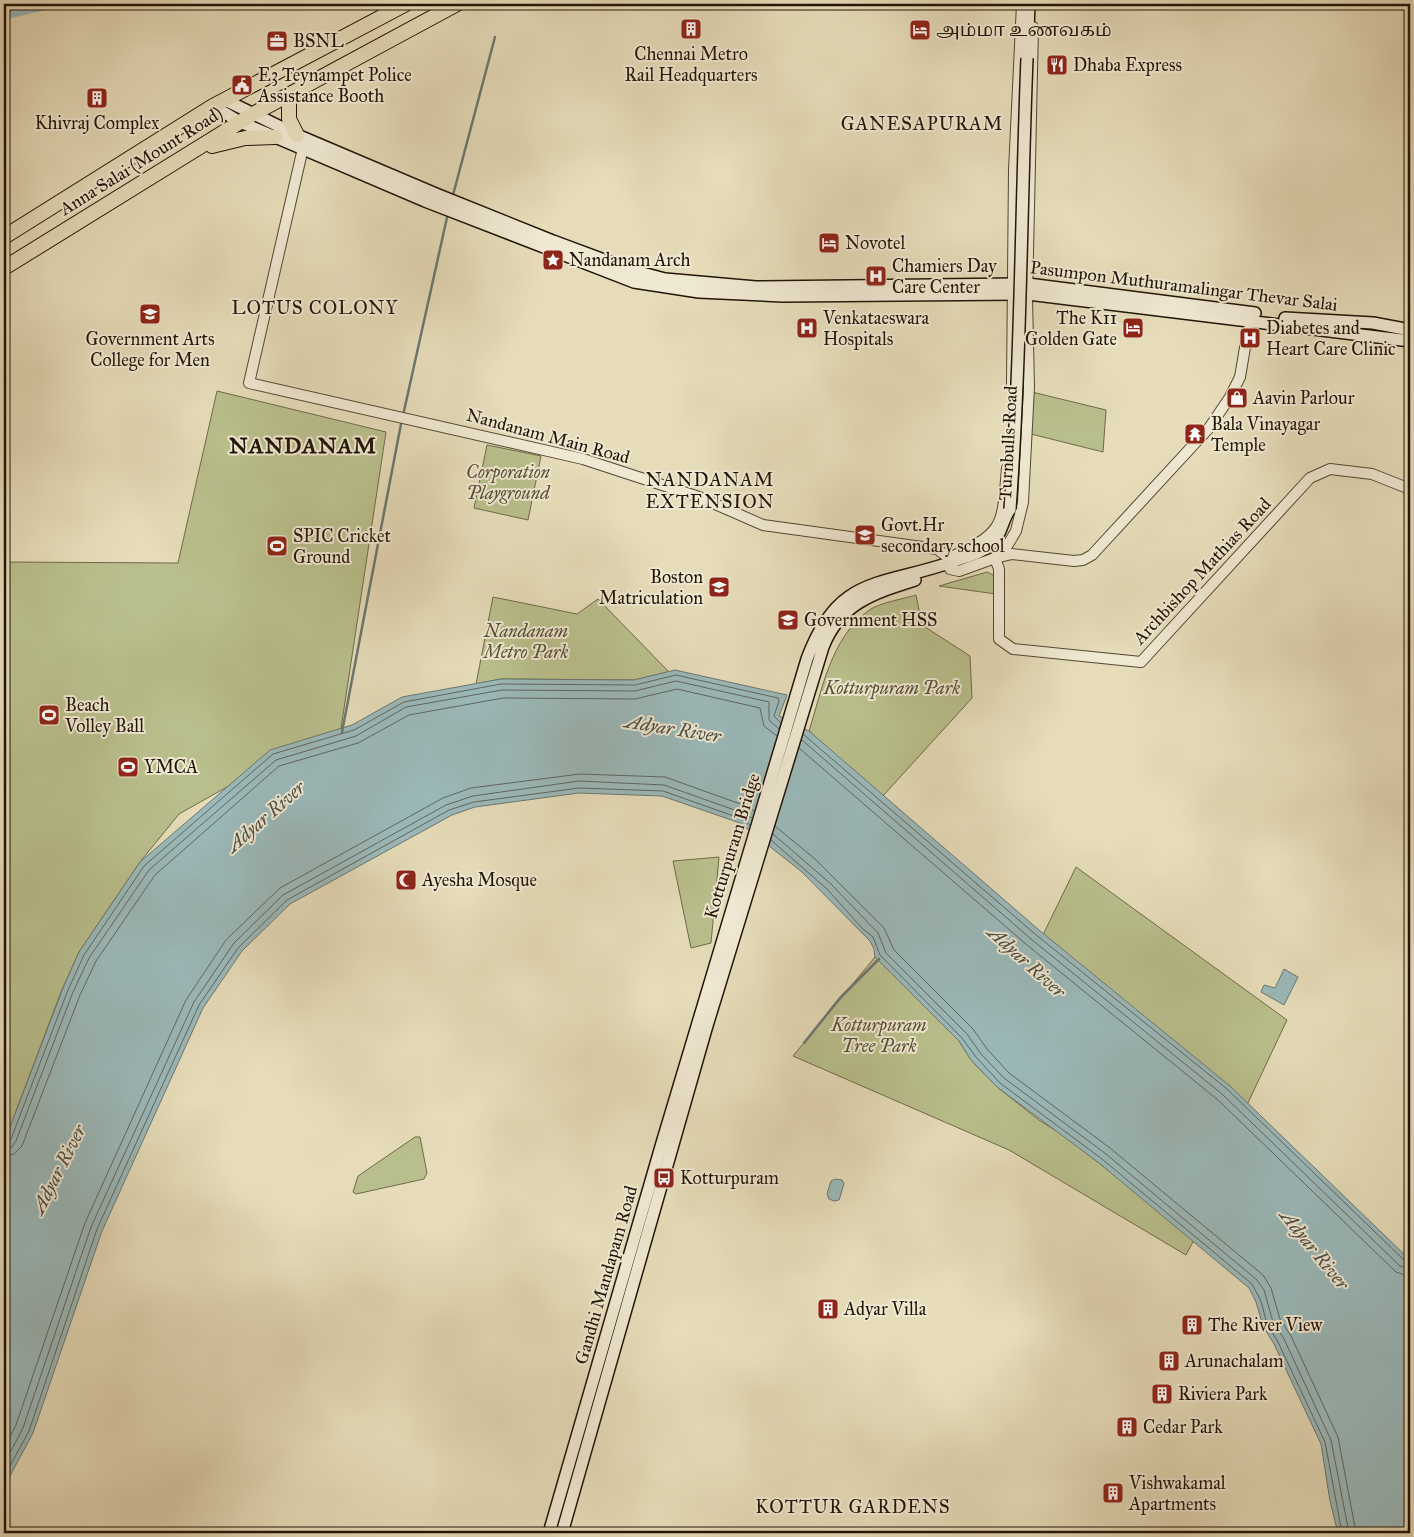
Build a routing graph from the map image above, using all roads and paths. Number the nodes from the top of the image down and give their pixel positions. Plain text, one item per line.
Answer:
1 (406, 4) edge
2 (457, 4) edge
3 (1022, 4) edge
4 (1029, 9) edge
5 (289, 96) junction
6 (219, 103) junction
7 (252, 114) junction
8 (240, 122) junction
9 (297, 135) junction
10 (275, 137) junction
11 (303, 148) junction
12 (194, 152) junction
13 (4, 238) edge
14 (4, 268) edge
15 (1013, 289) junction
16 (1028, 289) junction
17 (1296, 320) junction
18 (1306, 328) junction
19 (1248, 330) dead end
20 (1410, 330) edge
21 (1410, 341) edge
22 (1410, 489) edge
23 (994, 558) junction
24 (949, 564) junction
25 (807, 678) joint
26 (701, 1028) junction
27 (549, 1533) edge
28 (562, 1533) edge

1 - 6 main road, Anna Salai (Mount Road)
2 - 5 main road, Anna Salai (Mount Road)
3 - 15 street, Turnbulls Road
4 - 16 street, Turnbulls Road
4 - 24 main road, bridge
5 - 7 main road, Anna Salai (Mount Road)
5 - 9 main road
6 - 7 main road
6 - 8 main road
6 - 13 main road, Anna Salai (Mount Road)
7 - 8 main road, Anna Salai (Mount Road)
7 - 9 main road
8 - 10 main road
8 - 12 main road, Anna Salai (Mount Road)
9 - 15 main road
10 - 11 main road
10 - 12 main road
11 - 15 main road
11 - 24 street, Nandanam Main Road
12 - 14 main road, Anna Salai (Mount Road)
15 - 16 main road, Pasumpon Muthuramalingar Thevar Salai
15 - 24 street, Turnbulls Road
16 - 17 main road, Pasumpon Muthuramalingar Thevar Salai
16 - 18 main road, Pasumpon Muthuramalingar Thevar Salai
16 - 23 street, Turnbulls Road
17 - 18 main road
17 - 20 main road, Pasumpon Muthuramalingar Thevar Salai
18 - 21 main road, Pasumpon Muthuramalingar Thevar Salai
19 - 23 street
22 - 23 street, Archbishop Mathias Road
23 - 24 street, Turnbulls Road
24 - 25 main road, Turnbulls Road
25 - 26 main road, Kotturpuram Bridge
26 - 27 main road, Gandhi Mandapam Road
26 - 28 main road, Gandhi Mandapam Road

